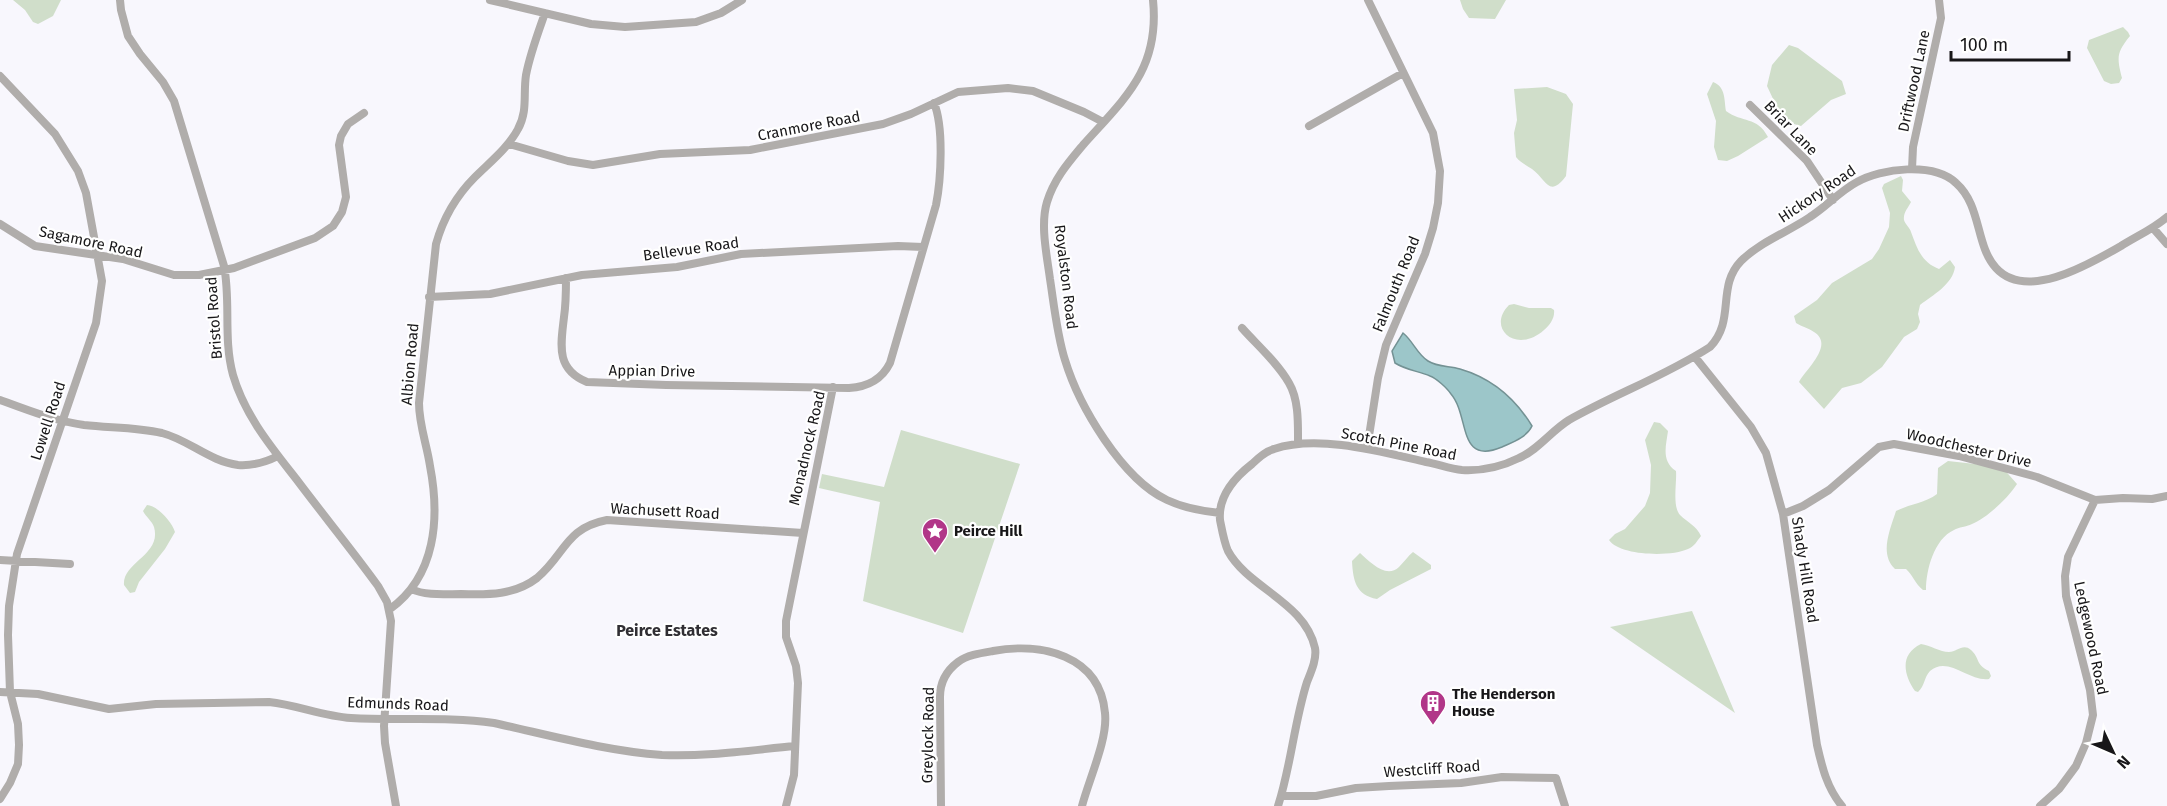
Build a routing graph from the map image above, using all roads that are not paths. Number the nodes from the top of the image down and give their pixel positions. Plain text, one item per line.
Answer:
1 (120, 0) edge
2 (490, 0) edge
3 (742, 0) edge
4 (1153, 0) edge
5 (1368, 0) edge
6 (1939, 0) edge
7 (545, 13) junction
8 (1403, 73) junction
9 (0, 76) edge
10 (934, 103) junction
11 (1750, 105) dead end
12 (364, 113) dead end
13 (1103, 122) junction
14 (1308, 126) dead end
15 (509, 144) junction
16 (1912, 169) junction
17 (1833, 200) junction
18 (2167, 217) edge
19 (0, 224) edge
20 (2153, 228) junction
21 (2167, 244) edge
22 (923, 247) junction
23 (98, 256) junction
24 (225, 270) junction
25 (566, 278) junction
26 (429, 297) junction
27 (1242, 328) dead end
28 (1695, 357) junction
29 (833, 387) junction
30 (0, 400) edge
31 (62, 421) junction
32 (1298, 444) junction
33 (1367, 449) junction
34 (278, 456) junction
35 (2167, 496) edge
36 (2095, 500) junction
37 (1220, 513) junction
38 (1783, 514) junction
39 (803, 533) junction
40 (0, 560) edge
41 (16, 561) junction
42 (70, 564) dead end
43 (411, 590) junction
44 (390, 609) junction
45 (0, 692) edge
46 (10, 692) junction
47 (384, 719) junction
48 (795, 746) junction
49 (1281, 796) junction
50 (0, 799) edge
51 (396, 806) edge
52 (786, 806) edge
53 (941, 806) edge
54 (1082, 806) edge
55 (1278, 806) edge
56 (1565, 806) edge
57 (1842, 806) edge
58 (2040, 806) edge

1 - 24 street, Bristol Road
2 - 7 street
3 - 7 street
4 - 13 street, Royalston Road
5 - 8 street, Falmouth Road
6 - 16 street, Driftwood Lane
7 - 15 street, Albion Road
8 - 14 street
8 - 33 street, Falmouth Road
9 - 23 street, Lowell Road
10 - 13 street, Cranmore Road
10 - 15 street, Cranmore Road
10 - 22 street, Monadnock Road
11 - 17 street, Briar Lane
12 - 24 street, Sagamore Road
13 - 37 street, Royalston Road
15 - 26 street, Albion Road
16 - 17 street, Hickory Road
16 - 20 street, Hickory Road
17 - 28 street, Hickory Road
18 - 20 street, Hickory Road
19 - 23 street, Sagamore Road
20 - 21 street
22 - 25 street, Bellevue Road
22 - 29 street, Monadnock Road
23 - 24 street, Sagamore Road
23 - 31 street, Lowell Road
24 - 34 street, Bristol Road
25 - 26 street, Bellevue Road
25 - 29 street, Appian Drive
26 - 43 street, Albion Road
27 - 32 street
28 - 33 street, Scotch Pine Road
28 - 38 street, Shady Hill Road
29 - 39 street, Monadnock Road
30 - 31 street
31 - 34 street
31 - 41 street, Lowell Road
32 - 33 street, Scotch Pine Road
32 - 37 street, Scotch Pine Road
34 - 44 street, Bristol Road
35 - 36 street, Woodchester Drive
36 - 38 street, Woodchester Drive
36 - 58 street, Ledgewood Road
37 - 49 street
38 - 57 street, Shady Hill Road
39 - 43 street, Wachusett Road
39 - 48 street, Monadnock Road
40 - 41 street
41 - 42 street
41 - 46 street, Lowell Road
43 - 44 street, Albion Road
44 - 47 street
45 - 46 street, Edmunds Road
46 - 47 street, Edmunds Road
46 - 50 street, Lowell Road
47 - 48 street, Edmunds Road
47 - 51 street
48 - 52 street, Monadnock Road
49 - 55 street
49 - 56 street, Westcliff Road
53 - 54 street, Greylock Road

